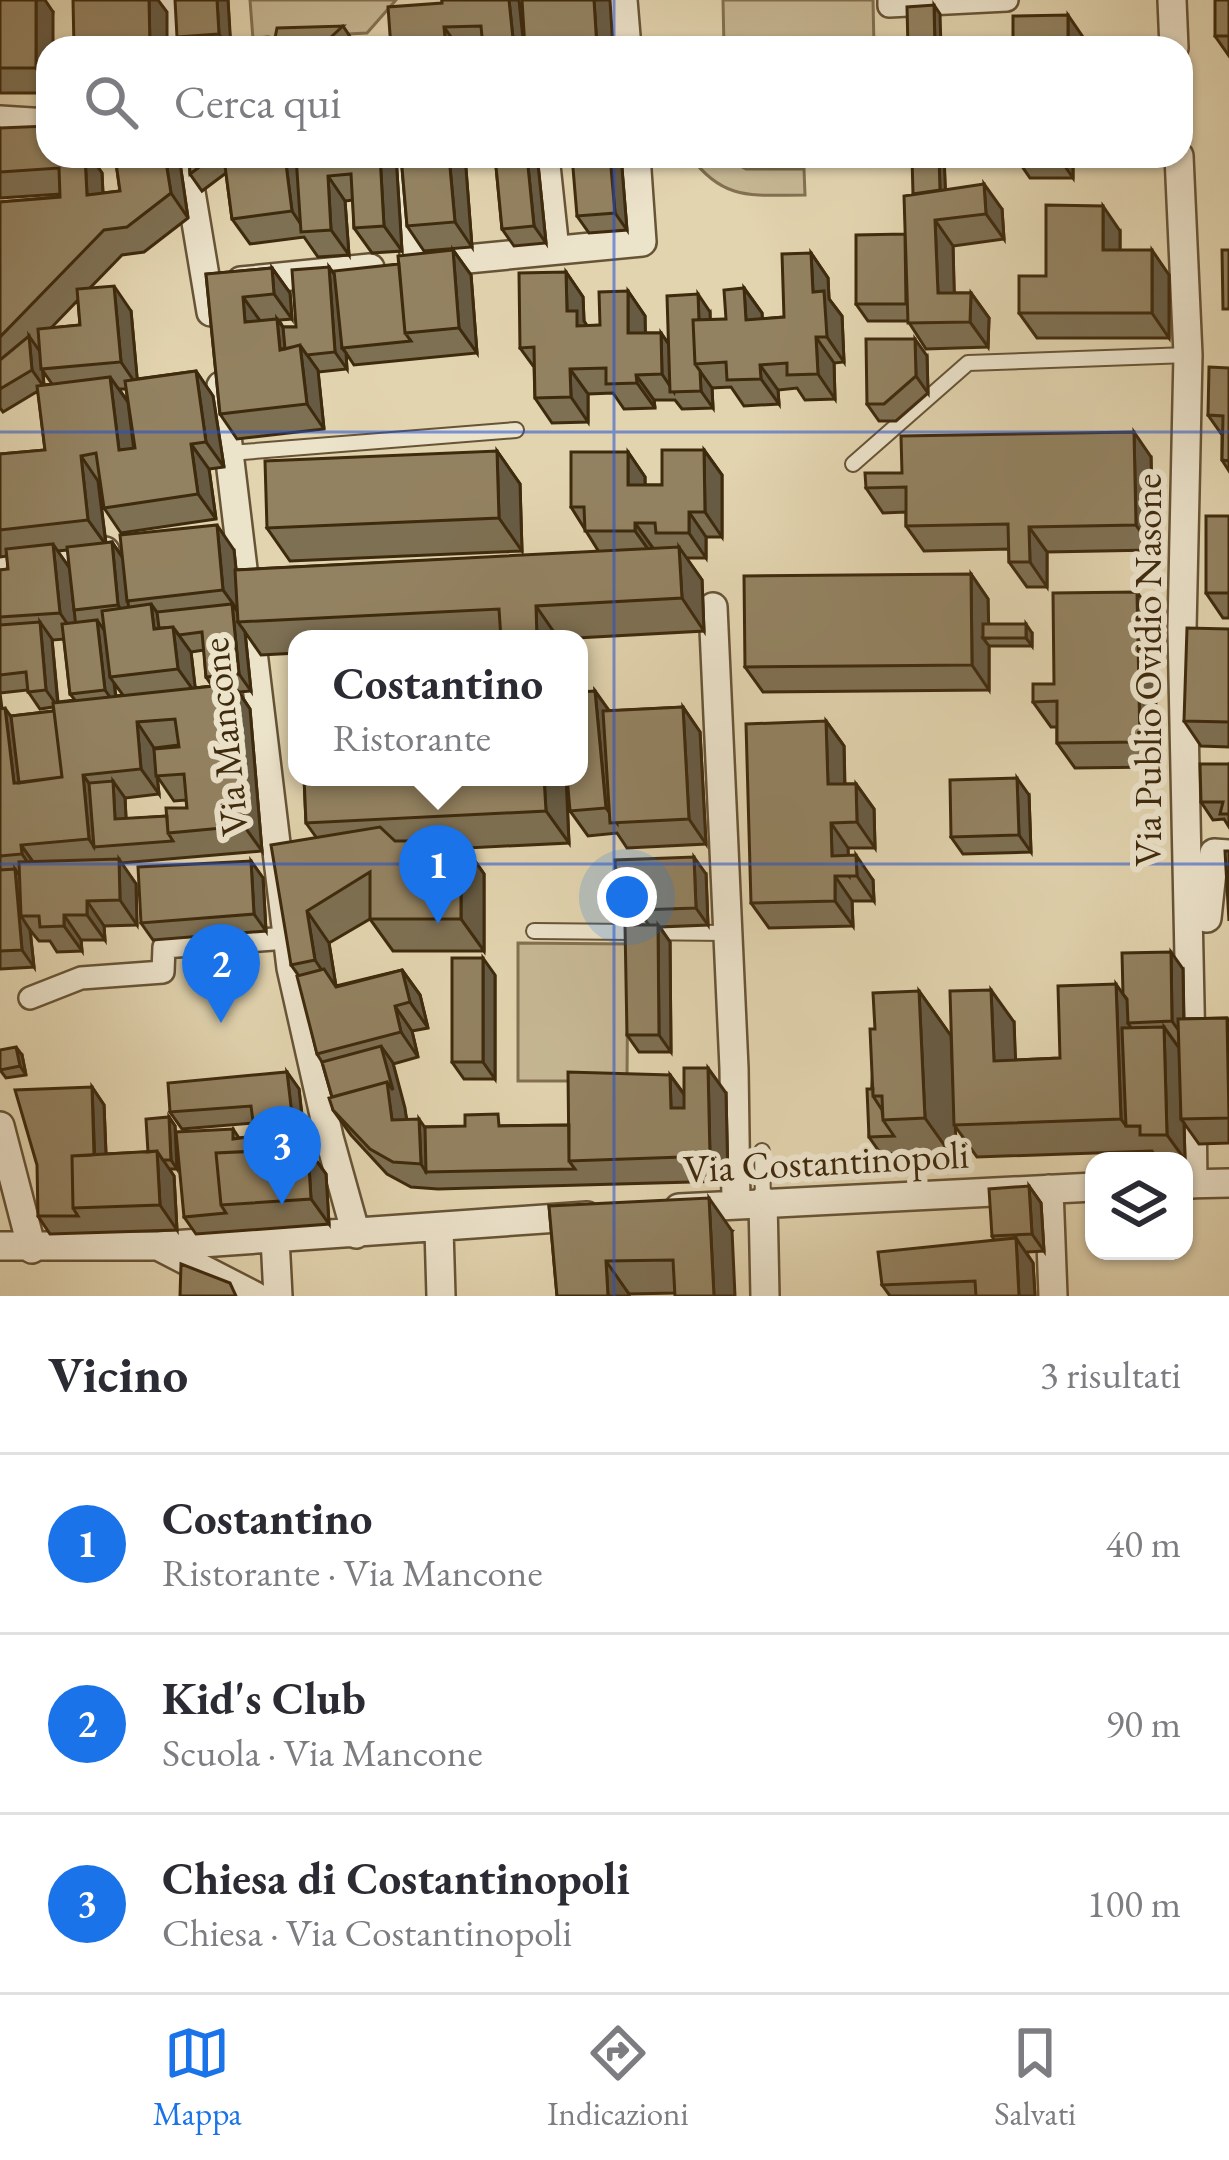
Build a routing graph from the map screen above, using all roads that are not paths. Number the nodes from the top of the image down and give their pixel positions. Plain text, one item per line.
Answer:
1 (172, 0) edge
2 (623, 0) edge
3 (889, 0) edge
4 (1007, 0) edge
5 (1172, 0) edge
6 (176, 36) edge
7 (626, 36) edge
8 (1174, 36) edge
9 (0, 120) edge
10 (36, 122) edge
11 (187, 168) edge
12 (407, 168) edge
13 (546, 168) edge
14 (637, 168) edge
15 (1180, 168) edge
16 (555, 250) junction
17 (415, 264) junction
18 (207, 284) junction
19 (1188, 355) junction
20 (516, 430) dead end
21 (230, 453) junction
22 (853, 464) dead end
23 (131, 549) edge
24 (0, 562) edge
25 (713, 607) dead end
26 (1229, 854) edge
27 (1207, 918) dead end
28 (534, 931) dead end
29 (726, 933) junction
30 (286, 938) junction
31 (30, 998) dead end
32 (0, 1126) edge
33 (762, 1150) dead end
34 (1189, 1152) edge
35 (1193, 1184) edge
36 (1229, 1184) edge
37 (1085, 1187) edge
38 (1049, 1189) junction
39 (749, 1202) junction
40 (440, 1229) junction
41 (356, 1234) junction
42 (274, 1238) junction
43 (0, 1246) edge
44 (158, 1246) junction
45 (32, 1249) junction
46 (255, 1296) edge
47 (278, 1296) edge
48 (441, 1296) edge
49 (765, 1296) edge
50 (1053, 1296) edge

1 - 6 street
2 - 7 street
3 - 4 street
5 - 8 street
9 - 10 street
11 - 18 street, Via Mancone
12 - 17 street
13 - 16 street
14 - 16 street
15 - 19 street, Via Publio Ovidio Nasone
16 - 17 street
17 - 18 street
18 - 21 street, Via Mancone
19 - 22 lane
19 - 34 street, Via Publio Ovidio Nasone
20 - 21 lane
21 - 30 street, Via Mancone
23 - 24 street
25 - 29 street
26 - 27 street
28 - 29 lane
29 - 39 street
30 - 31 street
30 - 41 street, Via Mancone
32 - 45 street
33 - 39 lane
35 - 36 street
37 - 38 street, Via Costantinopoli
38 - 39 street, Via Costantinopoli
38 - 50 street
39 - 40 street, Via Costantinopoli
39 - 49 street
40 - 41 street, Via Costantinopoli
40 - 48 street
41 - 42 street, Via Costantinopoli
42 - 44 street, Via Costantinopoli
42 - 47 street
43 - 45 street, Via Costantinopoli
44 - 45 street, Via Costantinopoli
44 - 46 street

